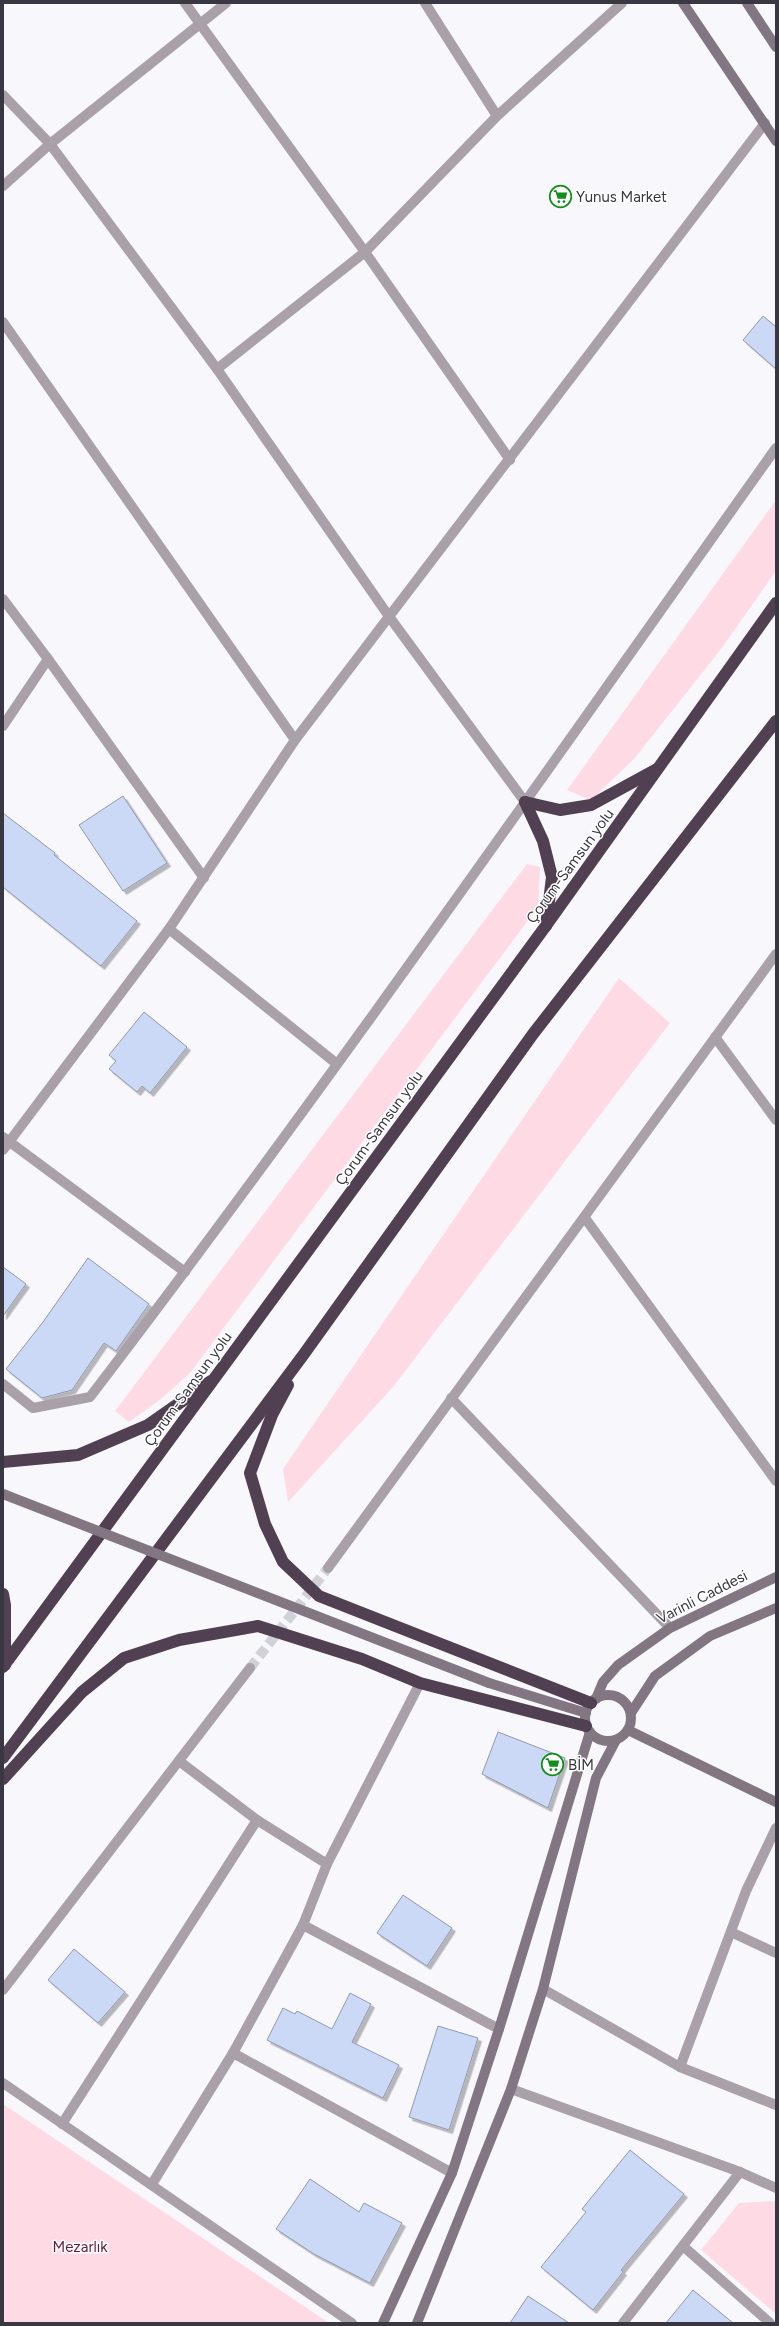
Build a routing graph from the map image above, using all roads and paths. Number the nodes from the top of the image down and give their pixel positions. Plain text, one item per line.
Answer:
1 (185, 3) edge
2 (226, 3) edge
3 (425, 3) edge
4 (622, 3) edge
5 (683, 3) edge
6 (747, 3) edge
7 (200, 24) junction
8 (776, 47) edge
9 (3, 95) edge
10 (497, 116) junction
11 (765, 123) junction
12 (776, 141) edge
13 (50, 144) junction
14 (3, 186) edge
15 (365, 252) junction
16 (3, 322) edge
17 (217, 369) junction
18 (776, 448) edge
19 (510, 460) junction
20 (3, 599) edge
21 (776, 603) edge
22 (388, 615) junction
23 (48, 659) junction
24 (776, 721) edge
25 (3, 726) edge
26 (294, 740) junction
27 (661, 767) junction
28 (525, 802) junction
29 (204, 878) junction
30 (545, 927) junction
31 (169, 930) junction
32 (776, 954) edge
33 (715, 1037) junction
34 (337, 1064) junction
35 (776, 1120) edge
36 (6, 1139) edge
37 (3, 1150) edge
38 (585, 1218) junction
39 (185, 1272) junction
40 (304, 1354) junction
41 (218, 1376) junction
42 (3, 1384) edge
43 (451, 1398) junction
44 (3, 1462) edge
45 (776, 1481) edge
46 (3, 1494) edge
47 (328, 1568) tunnel mouth
48 (776, 1577) edge
49 (3, 1594) edge
50 (776, 1608) edge
51 (670, 1628) junction
52 (4, 1666) edge
53 (250, 1668) tunnel mouth
54 (420, 1683) junction
55 (591, 1705) junction
56 (631, 1713) junction
57 (588, 1729) junction
58 (628, 1730) junction
59 (616, 1740) junction
60 (3, 1758) edge
61 (179, 1761) junction
62 (3, 1779) edge
63 (776, 1802) edge
64 (257, 1820) junction
65 (776, 1828) edge
66 (326, 1864) junction
67 (303, 1925) junction
68 (731, 1932) junction
69 (776, 1953) edge
70 (543, 1989) junction
71 (3, 1990) edge
72 (499, 2029) junction
73 (233, 2053) junction
74 (680, 2067) junction
75 (3, 2083) edge
76 (511, 2089) junction
77 (776, 2105) edge
78 (62, 2124) junction
79 (452, 2172) junction
80 (740, 2172) junction
81 (152, 2184) junction
82 (776, 2188) edge
83 (683, 2246) junction
84 (352, 2323) edge
85 (383, 2323) edge
86 (417, 2323) edge
87 (623, 2323) edge
88 (770, 2323) edge

1 - 7 street
2 - 7 street
3 - 10 street
4 - 10 street
5 - 11 street
6 - 8 street
7 - 13 street
7 - 15 street
9 - 13 street
10 - 15 street
11 - 12 street
11 - 19 street
13 - 14 street
13 - 17 street
15 - 17 street
15 - 19 street
16 - 26 street
17 - 22 street
18 - 28 street
19 - 22 street
20 - 23 street
21 - 27 highway, Çorum-Samsun yolu
22 - 26 street
22 - 28 street
23 - 25 street
23 - 29 street
24 - 40 highway
26 - 29 street
27 - 28 highway
27 - 30 highway, Çorum-Samsun yolu
28 - 30 highway
28 - 34 street
29 - 31 street
30 - 41 highway, Çorum-Samsun yolu
31 - 34 street
31 - 36 street
32 - 33 street
33 - 35 street
33 - 38 street
34 - 39 street
36 - 37 street
36 - 39 street
38 - 43 street
38 - 45 street
39 - 42 street
40 - 55 highway
40 - 60 highway
41 - 44 highway
41 - 52 highway, Çorum-Samsun yolu
43 - 47 street
43 - 51 street
46 - 55 street, bridge
48 - 51 street, Varinli Caddesi
49 - 52 highway
50 - 56 street
51 - 55 street, Varinli Caddesi
53 - 61 street
54 - 57 highway
54 - 62 highway
54 - 66 street
55 - 56 street
55 - 57 street
56 - 58 street
57 - 59 street
57 - 72 street
58 - 59 street
58 - 63 street
59 - 70 street
61 - 64 street
61 - 71 street
64 - 66 street
64 - 78 street
65 - 68 street
66 - 67 street
67 - 72 street
67 - 73 street
68 - 69 street
68 - 74 street
70 - 74 street
70 - 76 street
72 - 79 street
73 - 79 street
73 - 81 street
74 - 77 street
75 - 78 street
76 - 80 street
76 - 86 street
78 - 81 street
79 - 85 street
80 - 82 street
80 - 83 street
81 - 84 street
83 - 87 street
83 - 88 street

